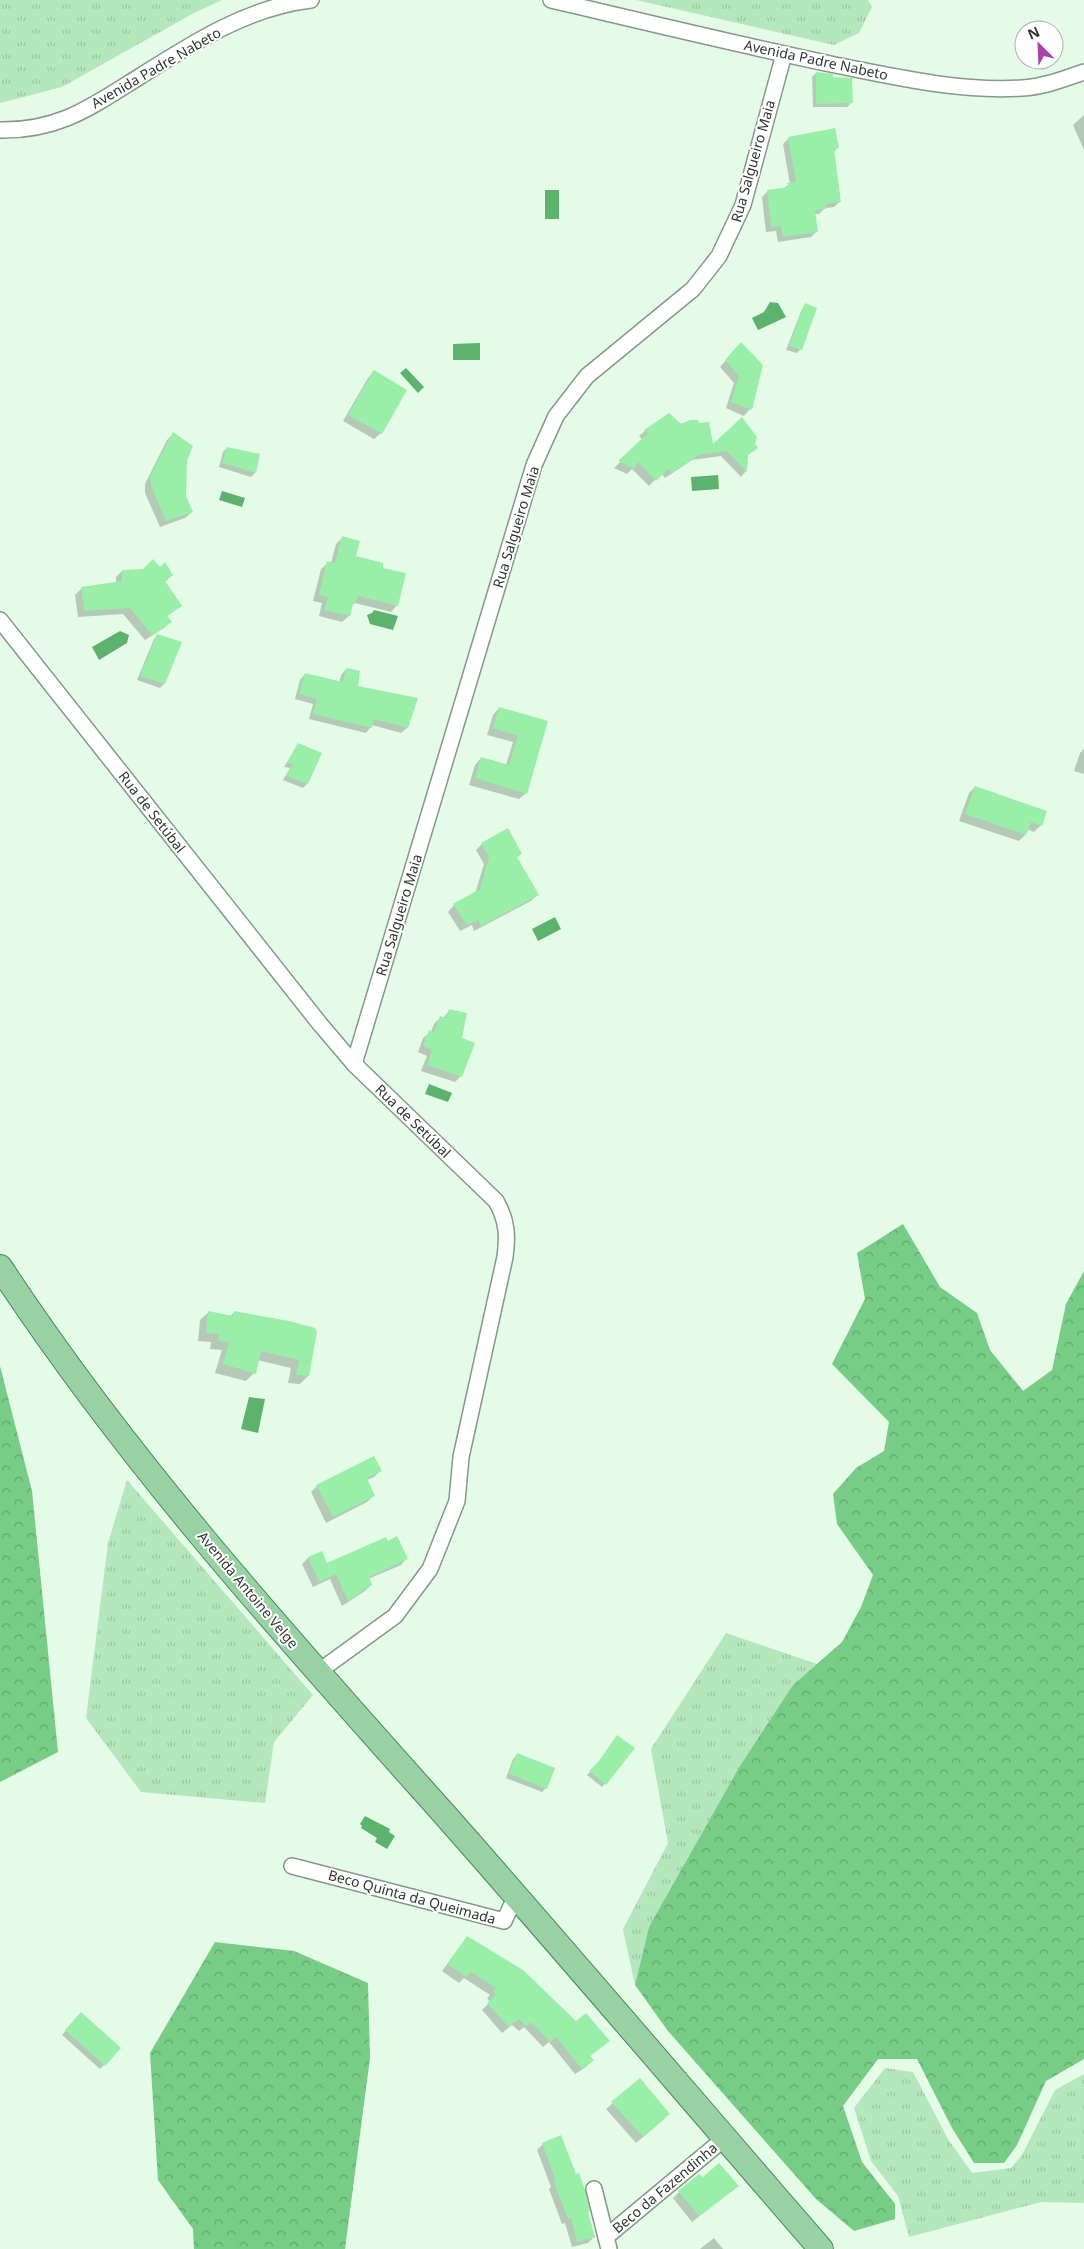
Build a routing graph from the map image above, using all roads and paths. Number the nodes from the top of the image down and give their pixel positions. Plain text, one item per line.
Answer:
1 (311, 0) edge
2 (551, 0) edge
3 (784, 54) junction
4 (1084, 72) edge
5 (0, 130) edge
6 (0, 620) edge
7 (354, 1064) junction
8 (0, 1268) edge
9 (318, 1672) junction
10 (292, 1866) dead end
11 (516, 1896) junction
12 (725, 2138) junction
13 (594, 2189) dead end
14 (607, 2243) edge
15 (821, 2249) edge

1 - 5 street, Avenida Padre Nabeto
2 - 3 street, Avenida Padre Nabeto
3 - 4 street, Avenida Padre Nabeto
3 - 7 street, Rua Salgueiro Maia
6 - 7 street, Rua de Setúbal
7 - 9 street, Rua de Setúbal
8 - 9 main road, Avenida Antoine Velge
9 - 11 main road, Avenida Antoine Velge
10 - 11 street, Beco Quinta da Queimada
11 - 12 main road, Avenida Antoine Velge
12 - 14 street, Beco da Fazendinha
12 - 15 main road, Avenida Antoine Velge
13 - 14 street, Beco da Fazendinha

